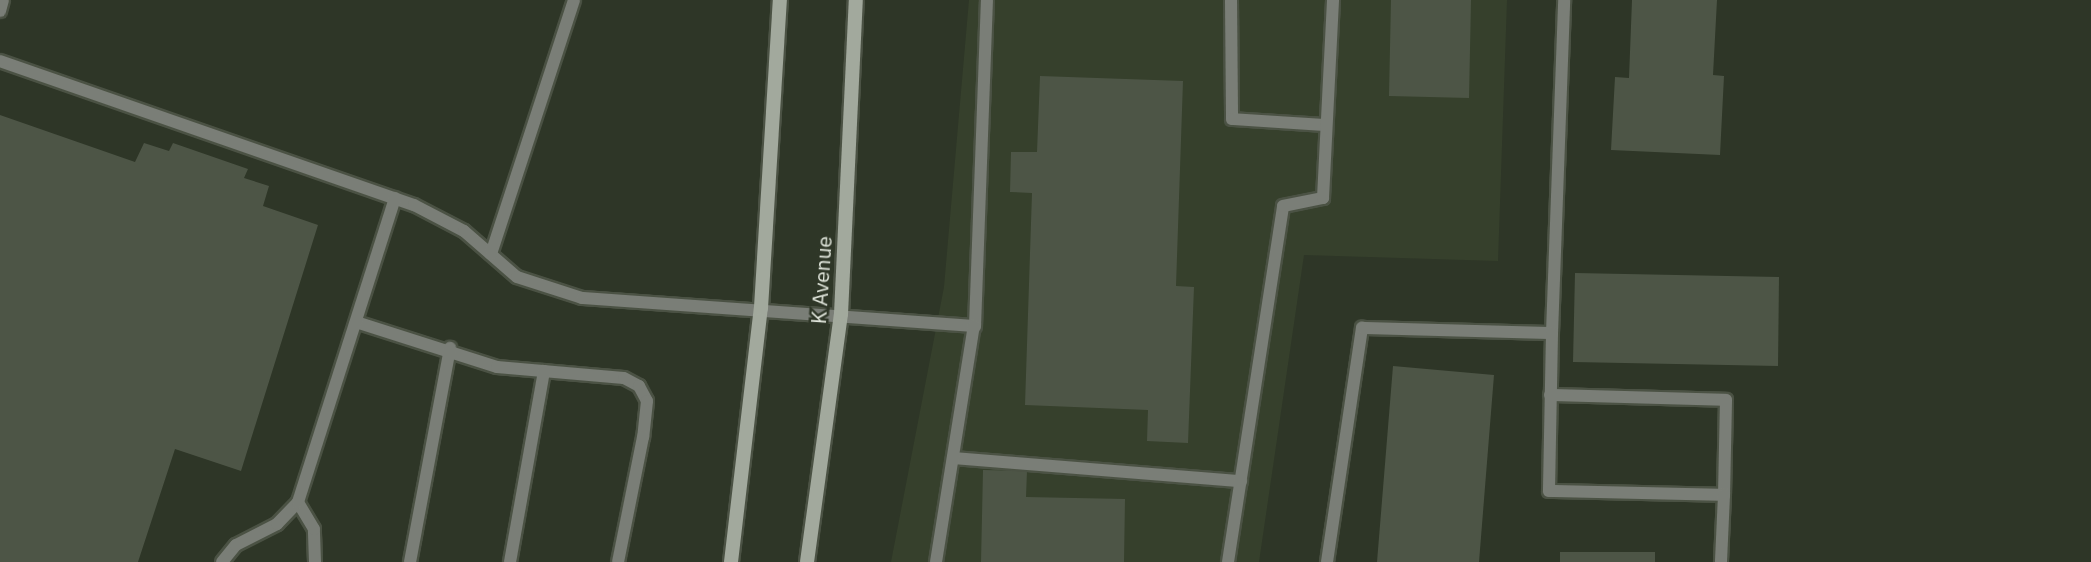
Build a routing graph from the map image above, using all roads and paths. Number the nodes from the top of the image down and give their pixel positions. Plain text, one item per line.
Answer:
1 (4, 0) edge
2 (574, 0) edge
3 (780, 0) edge
4 (856, 0) edge
5 (987, 0) edge
6 (1231, 0) edge
7 (1333, 0) edge
8 (1564, 0) edge
9 (0, 11) edge
10 (0, 61) edge
11 (1326, 125) junction
12 (395, 198) junction
13 (491, 254) junction
14 (761, 308) junction
15 (841, 314) junction
16 (356, 322) junction
17 (974, 326) junction
18 (1552, 333) junction
19 (450, 348) junction
20 (544, 372) junction
21 (1550, 395) junction
22 (953, 458) junction
23 (1241, 481) junction
24 (1724, 495) junction
25 (298, 502) junction
26 (222, 562) edge
27 (314, 562) edge
28 (410, 562) edge
29 (510, 562) edge
30 (618, 562) edge
31 (731, 562) edge
32 (807, 562) edge
33 (936, 562) edge
34 (1228, 562) edge
35 (1327, 562) edge
36 (1721, 562) edge

1 - 9 lane
2 - 13 lane
3 - 14 main road
4 - 15 main road, K Avenue
5 - 17 lane
6 - 11 lane
7 - 11 lane
8 - 18 lane
10 - 12 lane
11 - 23 lane
12 - 13 lane
12 - 16 lane
13 - 14 lane
14 - 15 lane
14 - 31 main road
15 - 17 lane
15 - 32 main road, K Avenue
16 - 19 lane
16 - 25 lane
17 - 22 lane
18 - 21 lane
18 - 35 lane
19 - 20 lane
19 - 28 lane
20 - 29 lane
20 - 30 lane
21 - 24 lane
21 - 24 lane
22 - 23 lane
22 - 33 lane
23 - 34 lane
24 - 36 lane
25 - 26 lane
25 - 27 lane

